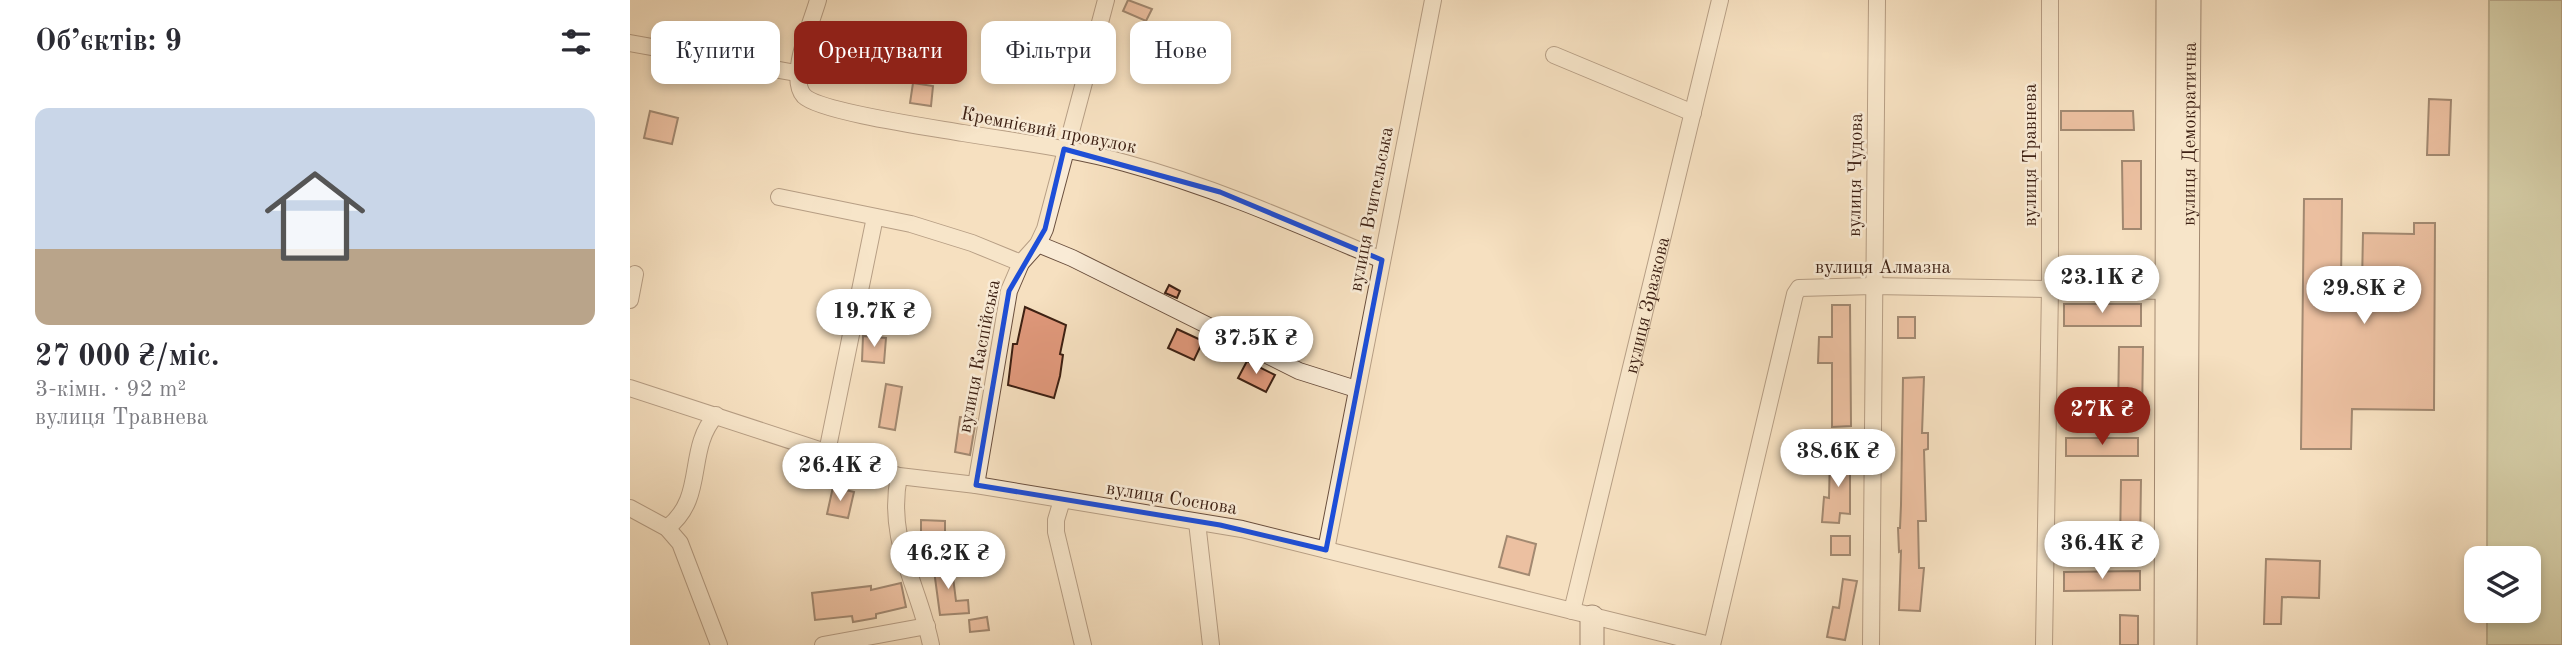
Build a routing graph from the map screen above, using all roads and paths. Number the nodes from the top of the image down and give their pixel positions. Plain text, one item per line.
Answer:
1 (818, 0) edge
2 (1106, 0) edge
3 (1433, 0) edge
4 (1720, 0) edge
5 (1877, 0) edge
6 (2050, 0) edge
7 (2168, 0) edge
8 (2189, 0) edge
9 (812, 21) edge
10 (630, 43) edge
11 (1554, 55) dead end
12 (794, 73) edge
13 (799, 84) edge
14 (1693, 113) junction
15 (1064, 149) junction
16 (779, 197) dead end
17 (875, 217) junction
18 (1038, 244) junction
19 (1382, 260) junction
20 (1020, 263) junction
21 (635, 274) dead end
22 (1873, 286) junction
23 (2050, 289) junction
24 (2167, 291) junction
25 (630, 300) edge
26 (630, 388) edge
27 (1356, 389) junction
28 (716, 415) junction
29 (827, 452) junction
30 (900, 476) junction
31 (976, 485) junction
32 (1062, 500) junction
33 (630, 508) edge
34 (1197, 522) junction
35 (667, 528) junction
36 (1326, 550) junction
37 (1582, 614) junction
38 (927, 626) junction
39 (719, 645) edge
40 (823, 645) edge
41 (931, 645) edge
42 (1083, 645) edge
43 (1211, 645) edge
44 (1592, 645) edge
45 (1711, 645) edge
46 (1871, 645) edge
47 (2044, 645) edge
48 (2166, 645) edge
49 (2185, 645) edge

1 - 9 street
2 - 15 street, вулиця Каспійська
3 - 19 street, вулиця Вчительська
4 - 14 street, вулиця Зразкова
5 - 22 street, вулиця Чудова
6 - 23 street, вулиця Травнева
7 - 24 street, вулиця Демократична
8 - 49 street, вулиця Демократична
10 - 12 street
11 - 14 street
13 - 15 street, Кремнієвий провулок
14 - 37 street, вулиця Зразкова
15 - 18 street, вулиця Каспійська
15 - 19 street, Кремнієвий провулок
16 - 17 street
17 - 20 street
17 - 29 street
18 - 20 street, вулиця Каспійська
18 - 27 street
19 - 27 street, вулиця Вчительська
20 - 31 street, вулиця Каспійська
21 - 25 street
22 - 23 street, вулиця Алмазна
22 - 45 street, вулиця Алмазна
22 - 46 street, вулиця Чудова
23 - 24 street, вулиця Алмазна
23 - 47 street, вулиця Травнева
24 - 48 street, вулиця Демократична
26 - 28 street, вулиця Соснова
27 - 36 street, вулиця Вчительська
28 - 29 street, вулиця Соснова
28 - 35 street
29 - 30 street, вулиця Соснова
30 - 31 street, вулиця Соснова
30 - 38 street
31 - 32 street, вулиця Соснова
32 - 34 street, вулиця Соснова
32 - 42 street
33 - 35 street
34 - 36 street, вулиця Соснова
34 - 43 street
35 - 39 street
36 - 37 street, вулиця Соснова
37 - 44 street, вулиця Зразкова
37 - 45 street, вулиця Соснова
38 - 40 street
38 - 41 street

